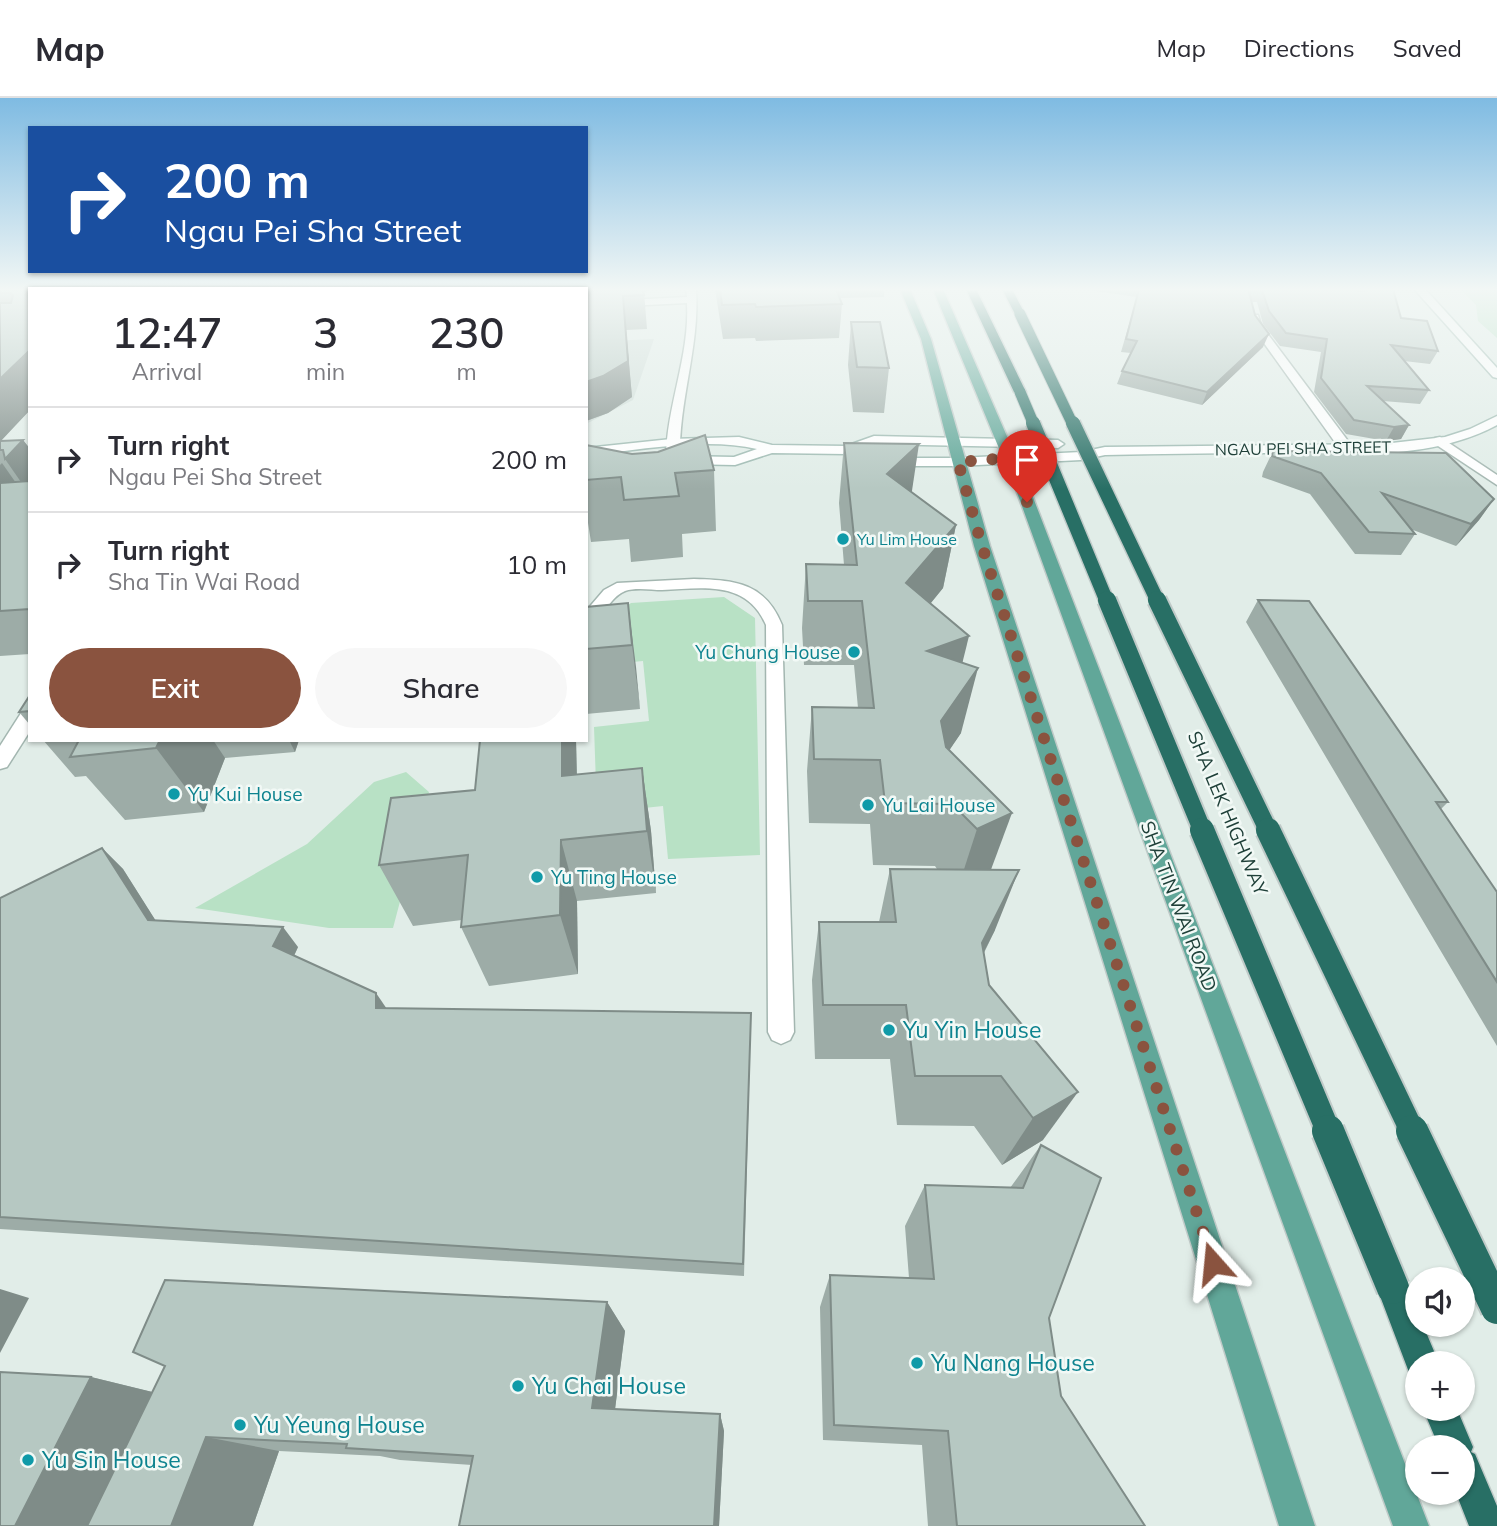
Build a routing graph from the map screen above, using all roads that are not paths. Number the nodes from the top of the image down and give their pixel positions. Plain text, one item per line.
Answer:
1 (687, 356) edge
2 (930, 356) edge
3 (966, 356) edge
4 (1003, 356) edge
5 (1040, 356) edge
6 (1278, 356) edge
7 (1480, 356) edge
8 (1497, 374) edge
9 (1497, 419) edge
10 (1440, 441) junction
11 (953, 442) junction
12 (1002, 442) junction
13 (671, 443) junction
14 (772, 449) junction
15 (1347, 449) junction
16 (848, 450) junction
17 (1105, 451) junction
18 (588, 452) edge
19 (1010, 458) junction
20 (958, 462) junction
21 (613, 464) edge
22 (588, 466) edge
23 (1497, 481) edge
24 (588, 616) edge
25 (28, 718) edge
26 (0, 762) edge
27 (781, 1032) dead end
28 (1497, 1308) edge
29 (1417, 1351) edge
30 (1475, 1496) edge
31 (1297, 1526) edge
32 (1411, 1526) edge
33 (1487, 1526) edge

1 - 13 street
2 - 11 main road
3 - 12 main road, SHA TIN WAI ROAD
4 - 29 highway, SHA LEK HIGHWAY, bridge
5 - 28 highway, SHA LEK HIGHWAY, bridge
6 - 15 street
7 - 8 street
9 - 10 street, NGAU PEI SHA STREET
10 - 15 street, NGAU PEI SHA STREET
10 - 23 street
11 - 12 street, NGAU PEI SHA STREET
11 - 16 street, NGAU PEI SHA STREET
11 - 20 main road
12 - 17 street, NGAU PEI SHA STREET
12 - 19 main road, SHA TIN WAI ROAD
13 - 14 street, NGAU PEI SHA STREET
13 - 14 street, NGAU PEI SHA STREET
13 - 18 street, NGAU PEI SHA STREET
14 - 16 street, NGAU PEI SHA STREET
15 - 17 street, NGAU PEI SHA STREET
16 - 20 street, NGAU PEI SHA STREET
17 - 19 street, NGAU PEI SHA STREET
19 - 20 street, NGAU PEI SHA STREET
19 - 32 main road, SHA TIN WAI ROAD
20 - 31 main road
21 - 22 street
24 - 27 street
25 - 26 street
30 - 33 highway

